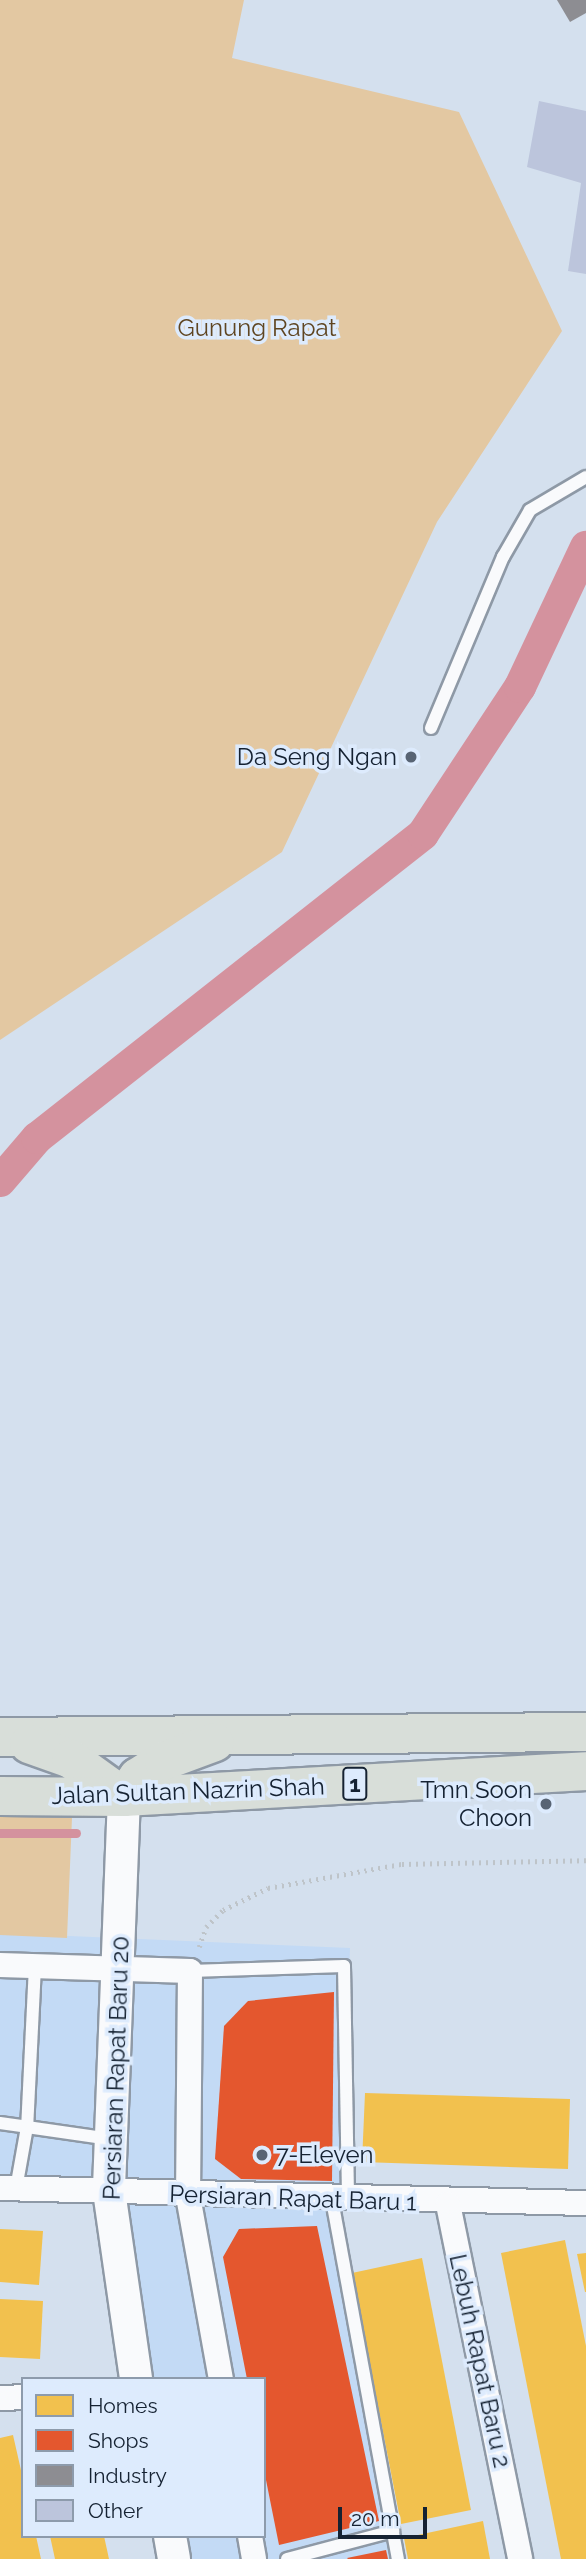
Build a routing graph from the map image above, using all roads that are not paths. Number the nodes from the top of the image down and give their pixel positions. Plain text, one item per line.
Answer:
1 (586, 477) edge
2 (431, 728) dead end
3 (586, 1732) edge
4 (244, 1733) junction
5 (2, 1737) edge
6 (586, 1771) edge
7 (0, 1797) edge
8 (124, 1797) junction
9 (0, 1965) edge
10 (35, 1966) junction
11 (119, 1967) junction
12 (190, 1971) junction
13 (0, 2123) edge
14 (27, 2127) junction
15 (111, 2140) junction
16 (8, 2189) edge
17 (109, 2191) junction
18 (188, 2196) junction
19 (340, 2200) junction
20 (586, 2203) edge
21 (448, 2204) junction
22 (136, 2377) edge
23 (221, 2377) edge
24 (21, 2397) edge
25 (0, 2398) edge
26 (393, 2531) junction
27 (170, 2538) edge
28 (250, 2538) edge
29 (174, 2559) edge
30 (254, 2559) edge
31 (287, 2559) edge
32 (398, 2559) edge
33 (520, 2559) edge

1 - 2 lane
3 - 4 highway, 1
4 - 5 highway, 1
4 - 8 highway
5 - 8 highway
6 - 8 highway, Jalan Sultan Nazrin Shah / 1
7 - 8 highway, Jalan Sultan Nazrin Shah / 1
8 - 11 street, Persiaran Rapat Baru 20
9 - 10 street
10 - 11 street
10 - 14 lane
11 - 12 street
11 - 15 street, Persiaran Rapat Baru 20
12 - 18 street
12 - 19 lane
13 - 14 lane
14 - 15 lane
14 - 16 lane
15 - 17 street, Persiaran Rapat Baru 20
16 - 17 street, Persiaran Rapat Baru 1
17 - 18 street, Persiaran Rapat Baru 1
17 - 22 street, Persiaran Rapat Baru 20
18 - 19 street, Persiaran Rapat Baru 1
18 - 23 street
19 - 21 street, Persiaran Rapat Baru 1
19 - 26 lane
20 - 21 street, Persiaran Rapat Baru 1
21 - 33 street, Lebuh Rapat Baru 2
24 - 25 street
26 - 31 lane
26 - 32 lane
27 - 29 street
28 - 30 street

